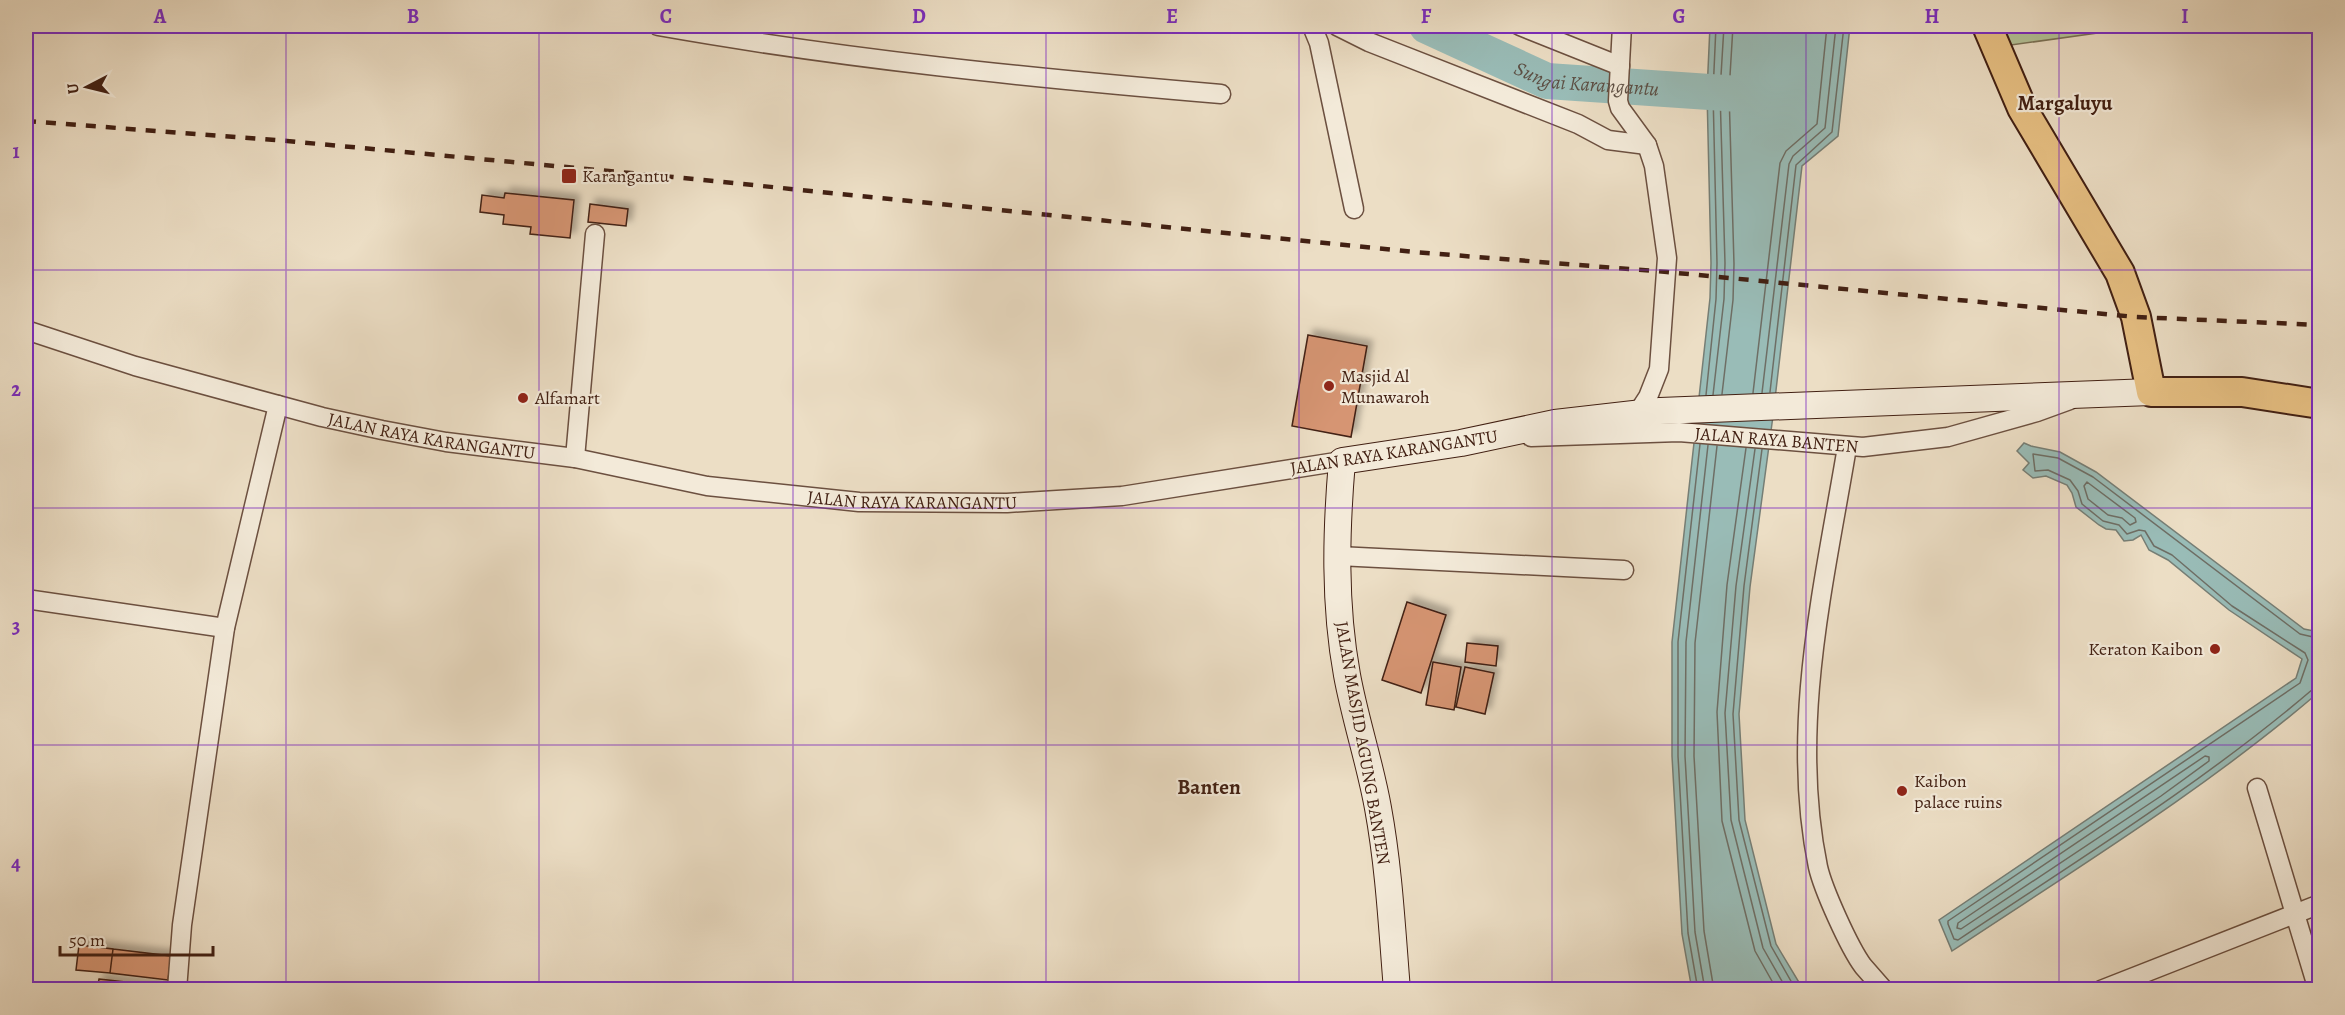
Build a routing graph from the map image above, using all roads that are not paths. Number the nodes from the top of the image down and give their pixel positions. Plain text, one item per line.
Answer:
1 (657, 26) edge
2 (1312, 26) edge
3 (1336, 26) edge
4 (1520, 26) edge
5 (1622, 26) edge
6 (1987, 26) edge
7 (1620, 68) junction
8 (1221, 93) dead end
9 (1647, 145) junction
10 (1354, 209) dead end
11 (595, 234) dead end
12 (26, 330) edge
13 (2151, 392) junction
14 (2086, 394) junction
15 (2319, 404) edge
16 (278, 405) junction
17 (1810, 405) joint
18 (1637, 414) junction
19 (1680, 421) junction
20 (1461, 443) junction
21 (1847, 447) junction
22 (575, 458) junction
23 (1342, 461) junction
24 (1338, 556) junction
25 (1623, 570) dead end
26 (26, 599) edge
27 (225, 628) junction
28 (2257, 788) dead end
29 (2319, 904) edge
30 (2296, 913) junction
31 (177, 990) edge
32 (1397, 990) edge
33 (1884, 990) edge
34 (2101, 990) edge
35 (2318, 990) edge

1 - 8 street
2 - 10 street
3 - 9 street
4 - 7 street
5 - 7 street
6 - 13 main road
7 - 9 street
9 - 18 street
11 - 22 street
12 - 16 street, JALAN RAYA KARANGANTU
13 - 14 main road, JALAN RAYA BANTEN
13 - 15 main road, JALAN RAYA BANTEN
14 - 17 main road, JALAN RAYA BANTEN
14 - 21 street, JALAN RAYA BANTEN
16 - 22 street, JALAN RAYA KARANGANTU
16 - 27 street
17 - 19 main road, JALAN RAYA KARANGANTU
18 - 19 main road, JALAN RAYA KARANGANTU
18 - 20 main road, JALAN RAYA KARANGANTU
19 - 20 street, JALAN RAYA BANTEN
19 - 21 street, JALAN RAYA BANTEN
20 - 23 main road, JALAN RAYA KARANGANTU
21 - 33 street
22 - 23 street, JALAN RAYA KARANGANTU
23 - 24 main road, JALAN MASJID AGUNG BANTEN
24 - 25 street
24 - 32 main road, JALAN MASJID AGUNG BANTEN
26 - 27 street
27 - 31 street
28 - 30 street
29 - 30 street
30 - 34 street
30 - 35 street

